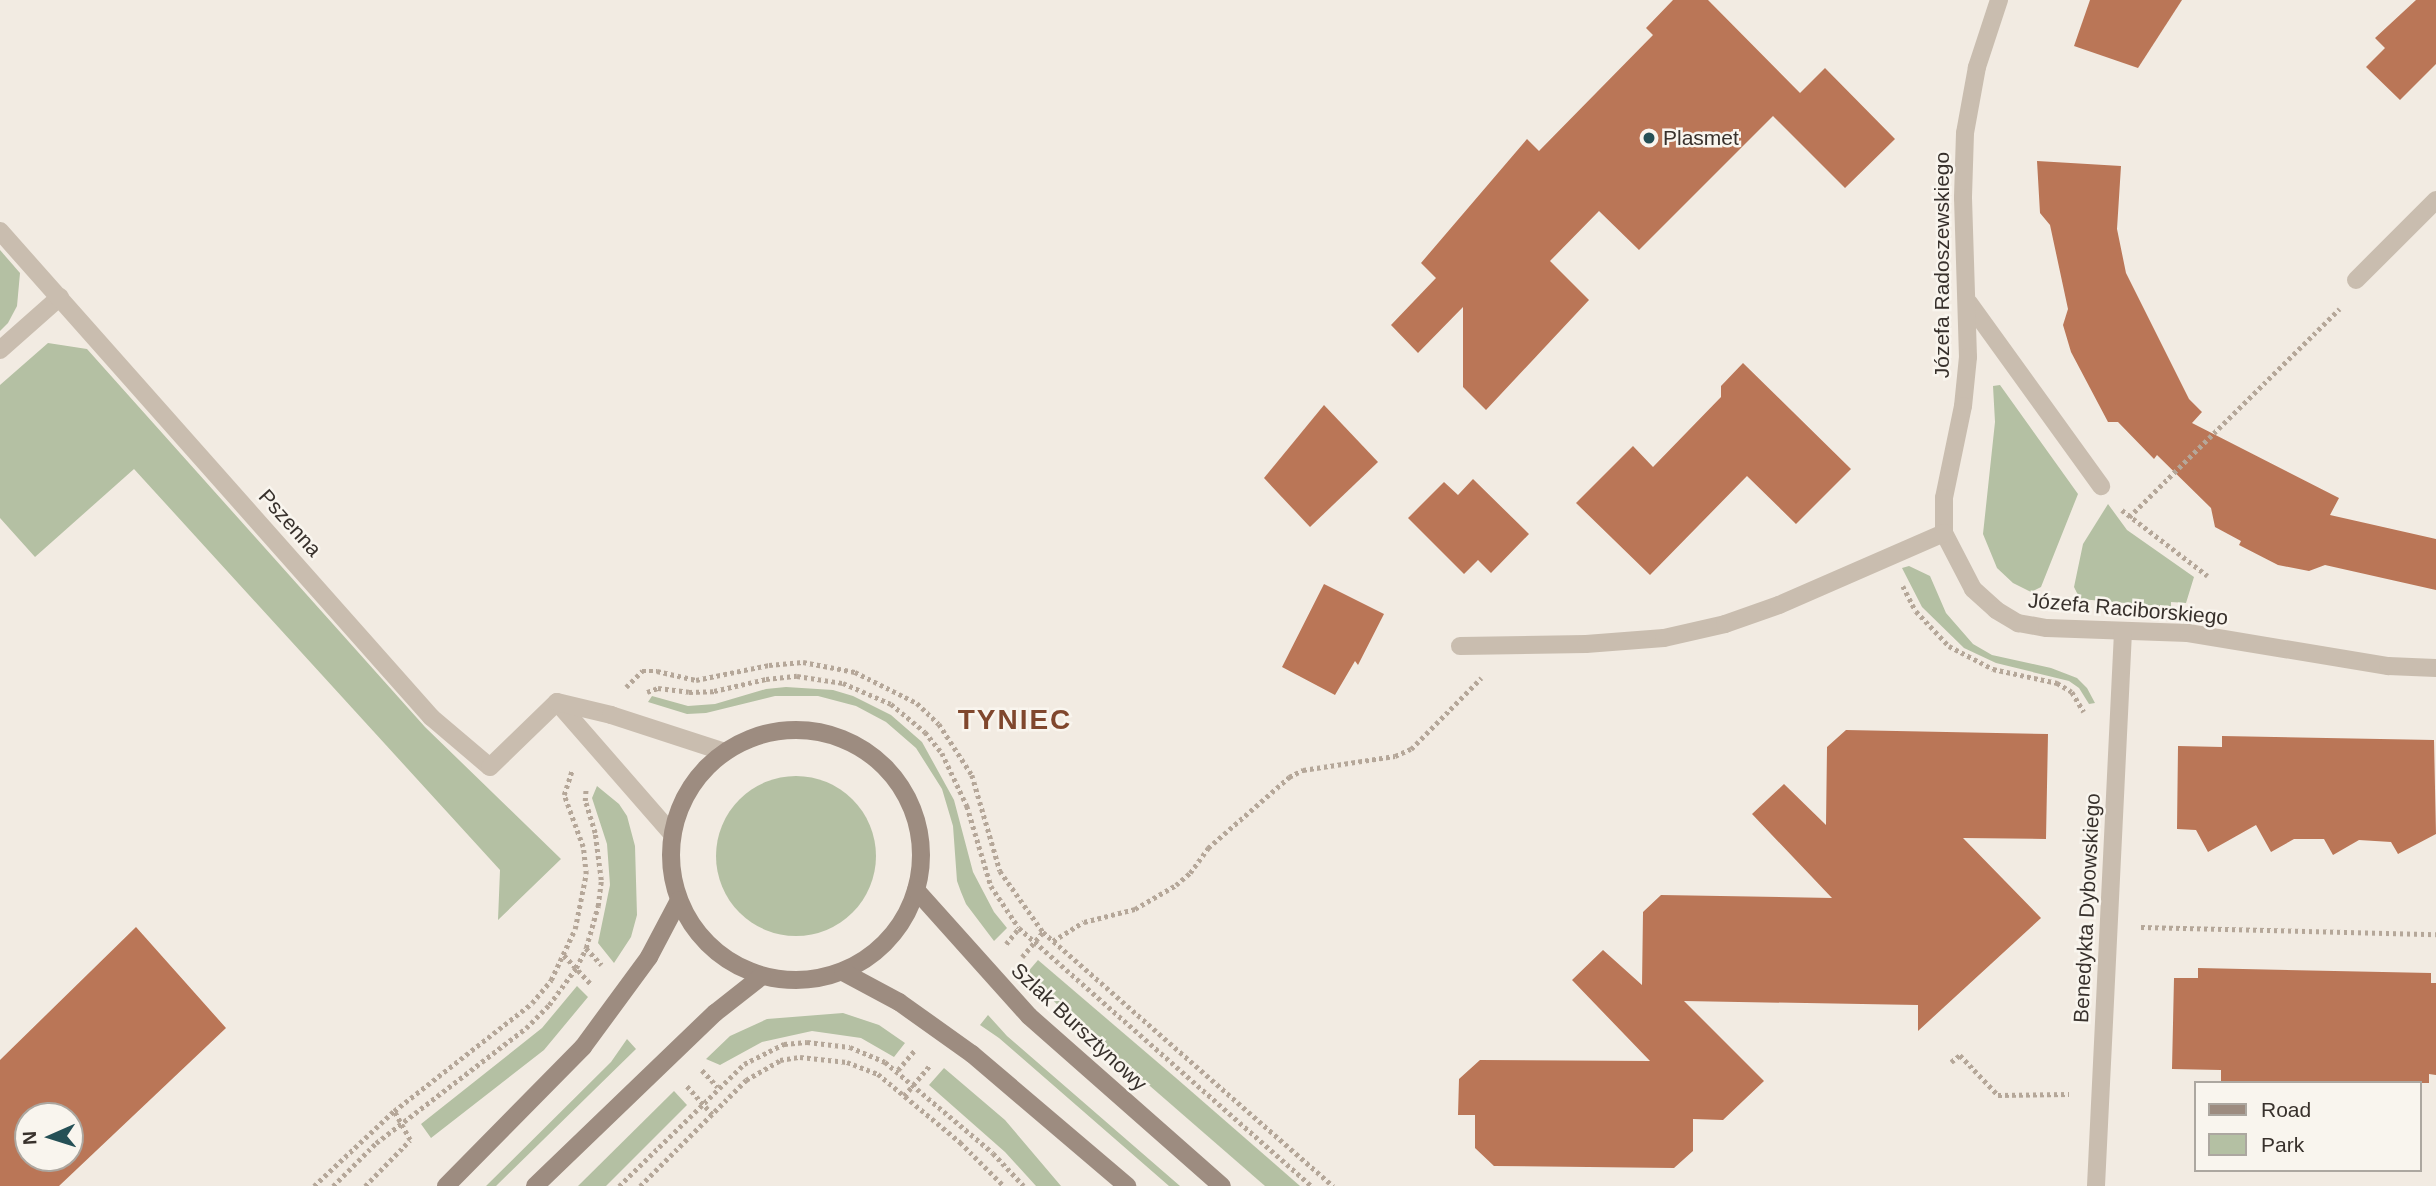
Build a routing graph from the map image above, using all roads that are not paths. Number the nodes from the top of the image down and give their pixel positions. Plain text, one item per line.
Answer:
1 (1999, 0) edge
2 (2436, 200) edge
3 (0, 231) edge
4 (2356, 280) road end
5 (60, 298) junction
6 (1969, 303) junction
7 (0, 350) edge
8 (2101, 486) road end
9 (1944, 533) junction
10 (2123, 632) junction
11 (1460, 646) dead end
12 (2436, 668) edge
13 (557, 702) junction
14 (724, 751) junction
15 (672, 834) junction
16 (916, 890) junction
17 (679, 900) junction
18 (843, 972) junction
19 (762, 976) junction
20 (446, 1186) edge
21 (535, 1186) edge
22 (1127, 1186) edge
23 (1222, 1186) edge
24 (2096, 1186) edge

1 - 6 street, Józefa Radoszewskiego
2 - 4 street
3 - 5 street, Pszenna
5 - 7 street
5 - 13 street, Pszenna
6 - 8 street
6 - 9 street, Józefa Radoszewskiego
9 - 10 street, Józefa Raciborskiego
9 - 11 street
10 - 12 street, Józefa Raciborskiego
10 - 24 street, Benedykta Dybowskiego
13 - 14 street
13 - 15 street
14 - 15 main road
14 - 16 main road
15 - 17 main road
16 - 18 main road
16 - 23 main road, Szlak Bursztynowy
17 - 19 main road
17 - 20 main road
18 - 19 main road
18 - 22 main road
19 - 21 main road

